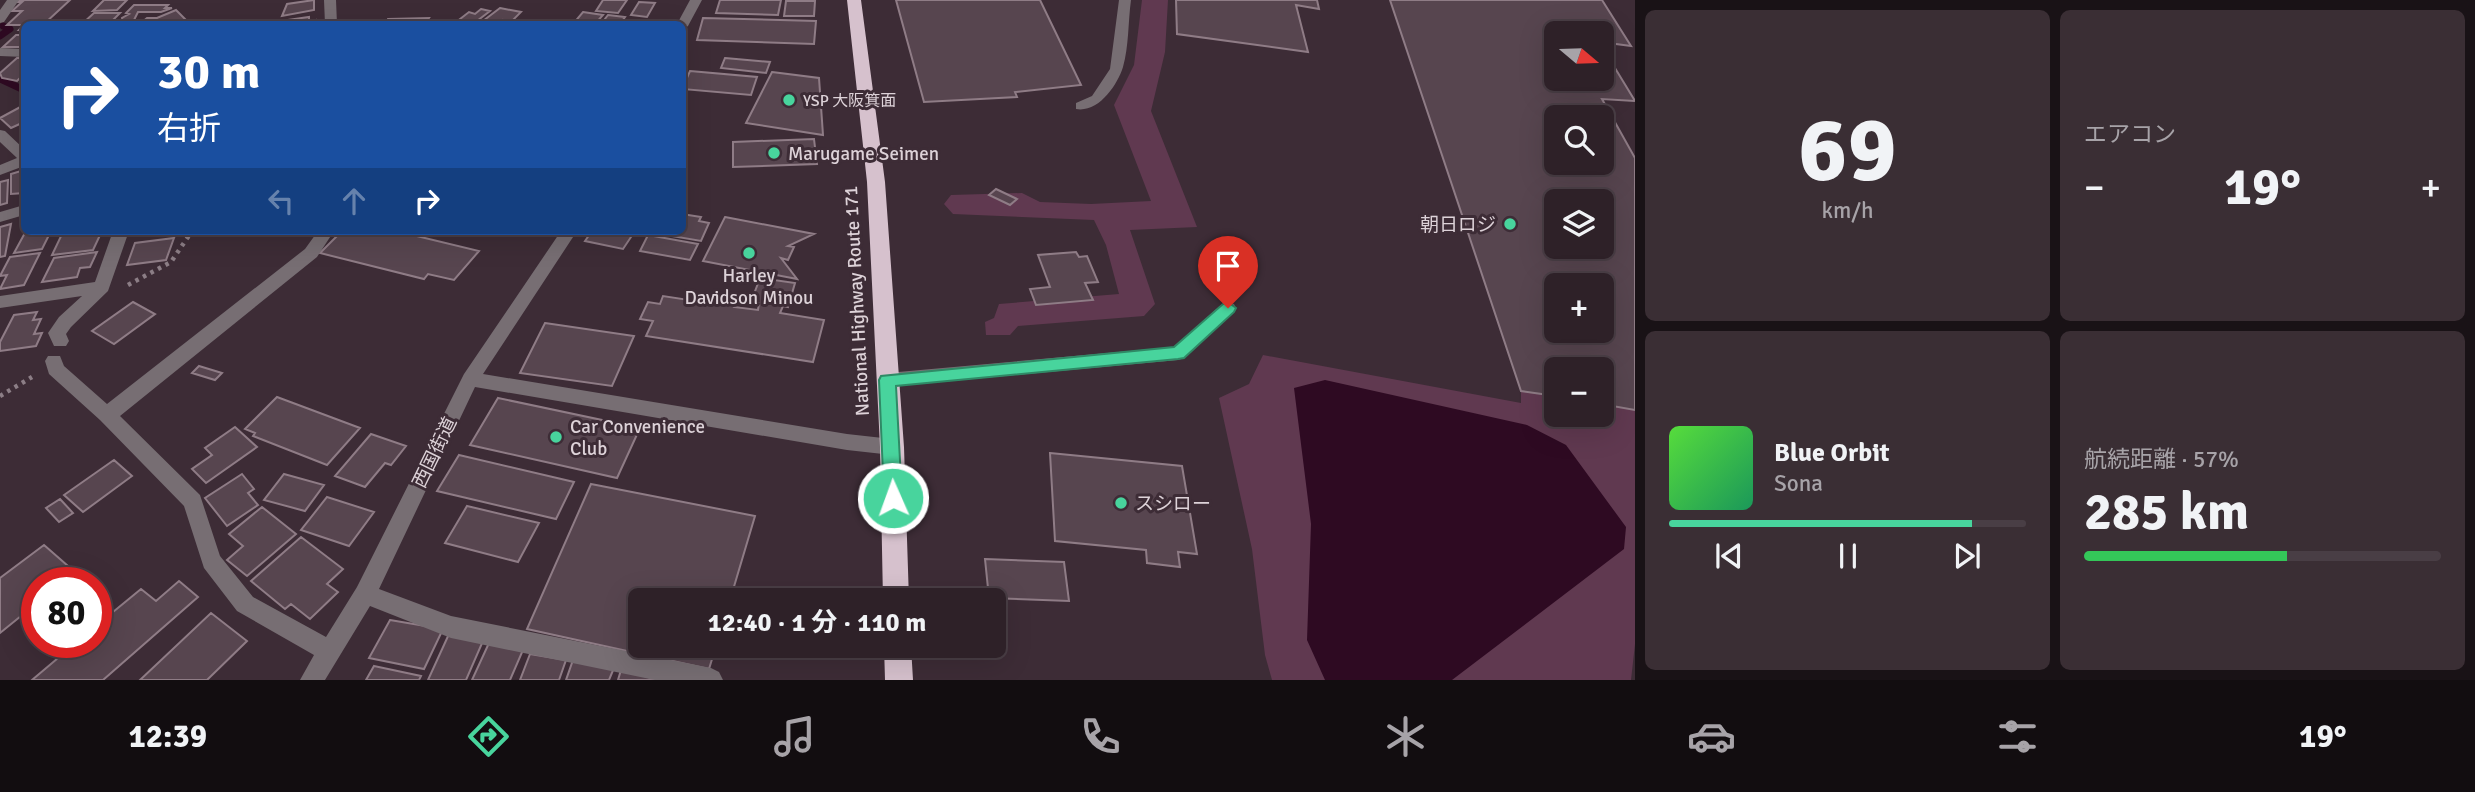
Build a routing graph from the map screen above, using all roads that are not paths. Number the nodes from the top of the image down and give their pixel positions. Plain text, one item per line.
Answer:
1 (13, 0) edge
2 (330, 0) edge
3 (696, 0) edge
4 (854, 0) edge
5 (1125, 0) edge
6 (0, 19) edge
7 (331, 21) edge
8 (685, 21) edge
9 (0, 52) edge
10 (21, 53) edge
11 (1081, 106) dead end
12 (0, 134) edge
13 (21, 156) edge
14 (21, 160) edge
15 (0, 170) edge
16 (21, 211) edge
17 (0, 217) edge
18 (120, 235) edge
19 (323, 235) edge
20 (566, 235) edge
21 (102, 287) junction
22 (0, 302) edge
23 (1228, 308) dead end
24 (60, 341) dead end
25 (54, 361) road end
26 (470, 379) junction
27 (887, 380) junction
28 (107, 415) junction
29 (892, 447) junction
30 (896, 588) edge
31 (365, 594) junction
32 (330, 652) junction
33 (898, 658) edge
34 (312, 680) edge
35 (711, 680) edge
36 (899, 680) edge

1 - 6 street
2 - 7 street
3 - 8 street
4 - 27 highway, National Highway Route 171
5 - 11 street
9 - 10 street
12 - 13 street
14 - 15 street
16 - 17 street
18 - 21 street
19 - 28 street
20 - 26 street, 西国街道
21 - 22 street
21 - 24 street
23 - 27 street
25 - 28 street
26 - 29 street
26 - 31 street, 西国街道
27 - 29 highway, National Highway Route 171
28 - 32 street
29 - 30 highway, National Highway Route 171
31 - 32 street, 西国街道
31 - 35 street
32 - 34 street, 西国街道
33 - 36 highway

